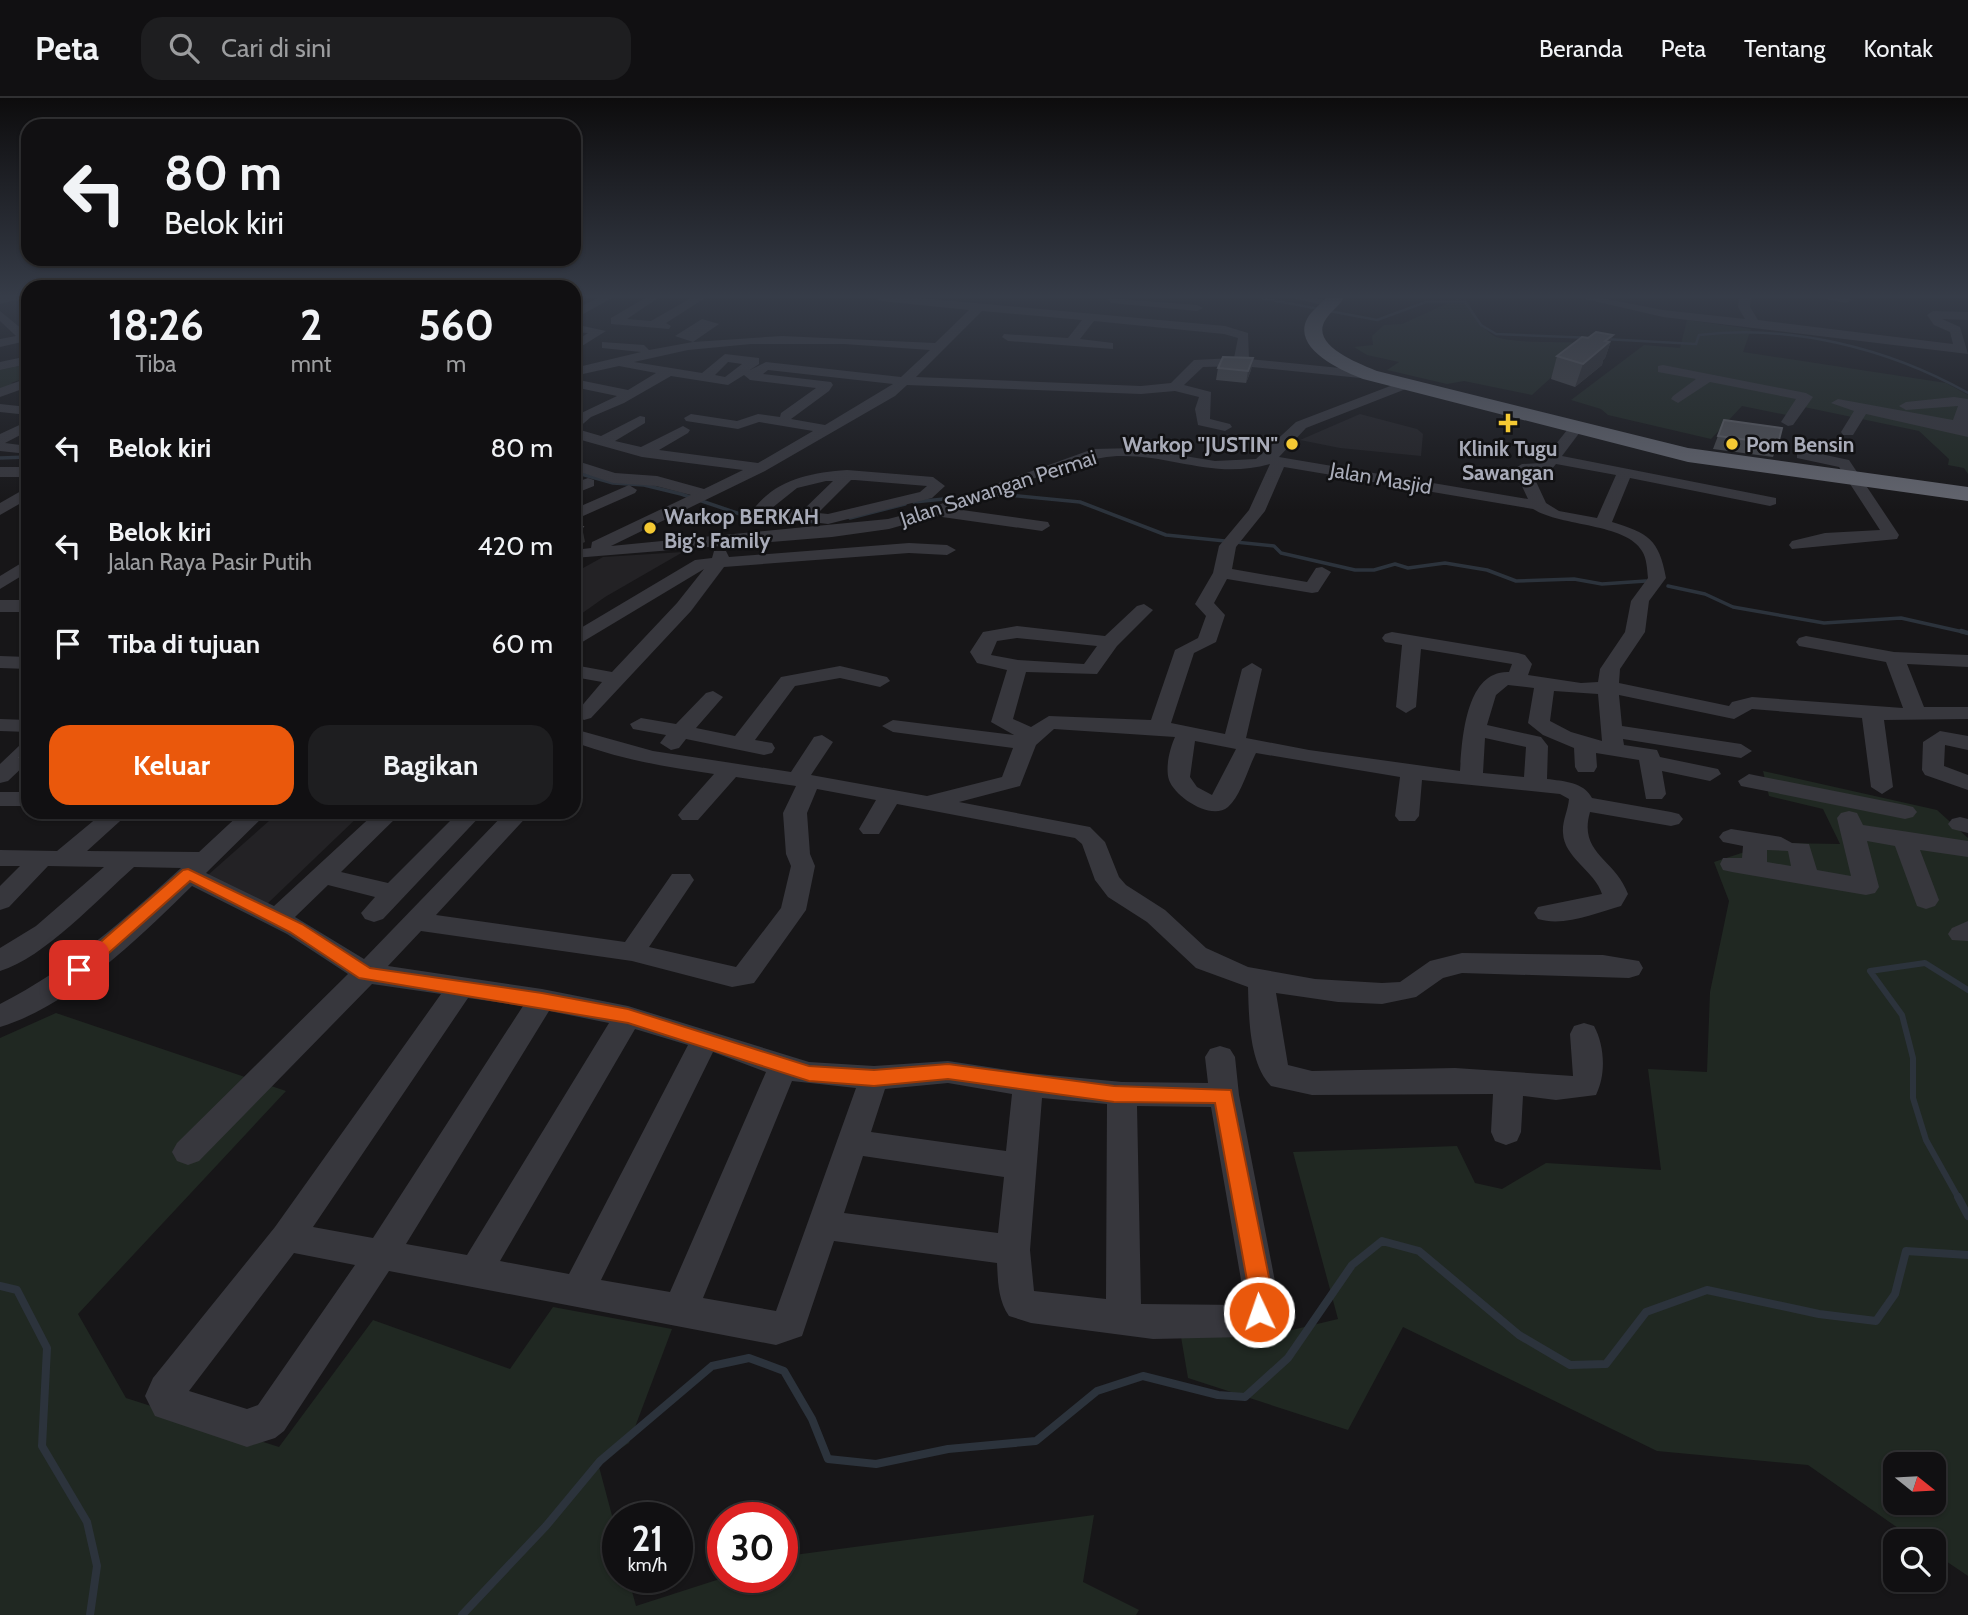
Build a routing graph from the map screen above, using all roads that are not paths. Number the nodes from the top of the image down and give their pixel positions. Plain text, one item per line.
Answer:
1 (655, 369) edge
2 (761, 369) edge
3 (807, 369) edge
4 (839, 369) edge
5 (866, 369) edge
6 (908, 369) edge
7 (912, 369) edge
8 (1193, 369) edge
9 (1346, 369) edge
10 (1663, 369) dead end
11 (664, 370) junction
12 (1703, 373) junction
13 (857, 376) junction
14 (704, 378) dead end
15 (898, 380) junction
16 (21, 385) edge
17 (581, 385) edge
18 (824, 385) junction
19 (1414, 386) junction
20 (1175, 387) junction
21 (589, 388) junction
22 (581, 392) edge
23 (0, 393) edge
24 (630, 394) junction
25 (1814, 397) junction
26 (1678, 399) dead end
27 (877, 400) junction
28 (21, 404) edge
29 (0, 409) edge
30 (1881, 409) junction
31 (1861, 410) junction
32 (786, 416) dead end
33 (581, 420) edge
34 (640, 420) dead end
35 (762, 422) dead end
36 (1788, 422) dead end
37 (1225, 427) dead end
38 (1576, 428) junction
39 (1965, 428) edge
40 (21, 429) edge
41 (825, 429) junction
42 (1848, 432) dead end
43 (581, 436) edge
44 (0, 440) edge
45 (598, 442) junction
46 (0, 447) edge
47 (581, 448) edge
48 (21, 449) edge
49 (616, 453) dead end
50 (1688, 455) junction
51 (1802, 455) dead end
52 (645, 457) junction
53 (1555, 459) junction
54 (1273, 460) junction
55 (694, 463) junction
56 (760, 468) junction
57 (0, 472) edge
58 (21, 472) edge
59 (1624, 473) junction
60 (581, 475) edge
61 (847, 475) junction
62 (581, 477) edge
63 (581, 478) edge
64 (613, 478) junction
65 (895, 478) junction
66 (1672, 480) junction
67 (1854, 480) junction
68 (657, 481) junction
69 (629, 490) junction
70 (1968, 494) edge
71 (21, 496) edge
72 (698, 497) junction
73 (769, 500) junction
74 (1770, 501) dead end
75 (1538, 505) junction
76 (0, 510) edge
77 (868, 510) junction
78 (581, 512) edge
79 (933, 512) junction
80 (806, 517) junction
81 (1602, 524) junction
82 (1042, 526) dead end
83 (1798, 545) dead end
84 (719, 550) junction
85 (947, 550) dead end
86 (581, 554) edge
87 (581, 556) edge
88 (21, 569) edge
89 (1322, 572) dead end
90 (1222, 573) junction
91 (0, 584) edge
92 (635, 601) junction
93 (0, 606) edge
94 (21, 606) edge
95 (684, 607) junction
96 (1144, 610) dead end
97 (1044, 623) dead end
98 (581, 636) edge
99 (1114, 638) junction
100 (1392, 638) dead end
101 (1412, 642) junction
102 (1806, 642) dead end
103 (1894, 658) junction
104 (1968, 661) edge
105 (0, 662) edge
106 (21, 663) edge
107 (1018, 666) junction
108 (1252, 669) dead end
109 (581, 672) edge
110 (1517, 679) junction
111 (618, 680) junction
112 (880, 681) dead end
113 (1545, 684) junction
114 (1608, 687) junction
115 (713, 696) dead end
116 (1406, 708) dead end
117 (1872, 712) junction
118 (1734, 713) junction
119 (1916, 713) junction
120 (1968, 713) edge
121 (583, 714) dead end
122 (640, 724) dead end
123 (0, 725) edge
124 (21, 726) edge
125 (893, 726) dead end
126 (1159, 727) junction
127 (1475, 729) junction
128 (1188, 731) junction
129 (679, 733) junction
130 (1030, 739) junction
131 (822, 742) dead end
132 (581, 743) edge
133 (1585, 743) junction
134 (1968, 743) edge
135 (740, 744) junction
136 (1241, 744) junction
137 (764, 748) dead end
138 (1741, 751) junction
139 (21, 756) edge
140 (659, 756) junction
141 (1651, 762) junction
142 (1586, 767) dead end
143 (730, 770) junction
144 (1412, 772) junction
145 (1710, 774) dead end
146 (0, 776) edge
147 (1471, 778) junction
148 (803, 780) junction
149 (1968, 783) edge
150 (1535, 787) junction
151 (1882, 787) dead end
152 (1654, 794) dead end
153 (889, 798) junction
154 (0, 799) edge
155 (21, 799) edge
156 (1844, 800) junction
157 (922, 802) junction
158 (1582, 803) junction
159 (1905, 812) dead end
160 (690, 816) dead end
161 (1407, 816) dead end
162 (108, 819) edge
163 (248, 819) edge
164 (383, 819) edge
165 (465, 819) edge
166 (512, 819) edge
167 (1671, 819) dead end
168 (872, 829) dead end
169 (1852, 830) junction
170 (1731, 837) dead end
171 (1903, 839) junction
172 (1800, 849) dead end
173 (1968, 849) edge
174 (0, 858) edge
175 (53, 858) junction
176 (128, 859) junction
177 (195, 867) junction
178 (323, 876) junction
179 (1806, 876) junction
180 (681, 880) dead end
181 (393, 893) junction
182 (1926, 900) dead end
183 (0, 901) edge
184 (374, 913) dead end
185 (1547, 913) dead end
186 (278, 918) junction
187 (414, 921) junction
188 (632, 952) junction
189 (0, 961) edge
190 (1629, 968) dead end
191 (366, 973) junction
192 (1262, 981) junction
193 (461, 988) junction
194 (542, 999) junction
195 (628, 1016) junction
196 (0, 1017) edge
197 (1584, 1034) dead end
198 (705, 1040) junction
199 (1220, 1057) dead end
200 (783, 1067) junction
201 (874, 1078) junction
202 (1509, 1083) junction
203 (1028, 1084) junction
204 (1122, 1094) junction
205 (1224, 1095) junction
206 (1506, 1132) dead end
207 (852, 1142) junction
208 (188, 1152) dead end
209 (1019, 1166) junction
210 (823, 1225) junction
211 (287, 1237) junction
212 (1013, 1250) junction
213 (382, 1253) junction
214 (475, 1272) junction
215 (577, 1293) junction
216 (680, 1311) junction
217 (1124, 1317) junction

1 - 11 street
2 - 18 street
3 - 18 street
4 - 18 street
5 - 13 street
6 - 15 street
7 - 15 street
8 - 20 street
9 - 19 highway
10 - 12 street
11 - 14 street
11 - 24 street
12 - 25 street
12 - 26 street
13 - 15 street
13 - 18 street
15 - 20 street
15 - 27 street
16 - 23 street
17 - 21 street
18 - 27 street
18 - 32 street
19 - 38 highway
19 - 54 street
20 - 37 street
21 - 22 street
21 - 24 street
24 - 33 street
25 - 30 street
25 - 31 street
25 - 36 street
27 - 41 street
28 - 29 street
30 - 39 street
30 - 39 street
31 - 39 street
31 - 42 street
34 - 45 street
35 - 55 street
38 - 50 highway
38 - 53 street
40 - 44 street
41 - 52 street
41 - 56 street
43 - 45 street
45 - 47 street
45 - 52 street
46 - 48 street
49 - 60 street
50 - 66 street
50 - 67 highway
51 - 67 street
52 - 55 street
52 - 64 street
53 - 59 street
53 - 75 street
54 - 75 street, Jalan Masjid
54 - 79 street, Jalan Sawangan Permai
54 - 90 street
55 - 56 street
55 - 68 street
56 - 72 street
57 - 58 street
59 - 66 street
59 - 81 street
61 - 65 street
61 - 73 street
61 - 80 street
62 - 64 street
63 - 69 street
64 - 68 street
65 - 77 street
65 - 77 street
66 - 74 street
67 - 70 highway
67 - 83 street
68 - 72 street
69 - 72 street
69 - 78 street
71 - 76 street
72 - 73 street
72 - 86 street
73 - 80 street
75 - 81 street, Jalan Masjid
77 - 80 street
79 - 82 street
79 - 84 street, Jalan Sawangan Permai
81 - 114 street, Jalan Masjid
84 - 85 street
84 - 87 street, Jalan Sawangan Permai
84 - 92 street
84 - 95 street
88 - 91 street
89 - 90 street
90 - 126 street
92 - 95 street
92 - 98 street
93 - 94 street
95 - 111 street
96 - 99 street
97 - 99 street
99 - 107 street
99 - 107 street
100 - 101 street
101 - 110 street
101 - 116 street
102 - 103 street
103 - 104 street
103 - 119 street
105 - 106 street
107 - 130 street
108 - 136 street
109 - 111 street
110 - 113 street
110 - 127 street
111 - 121 street
112 - 135 street
113 - 114 street
113 - 133 street
114 - 118 street
114 - 138 street
115 - 129 street
117 - 118 street
117 - 119 street
117 - 151 street
118 - 138 street
119 - 120 street
122 - 129 street
123 - 124 street
125 - 130 street
126 - 128 street
126 - 130 street
127 - 147 street
127 - 150 street
128 - 136 street
128 - 136 street
129 - 135 street
129 - 140 street
130 - 157 street
131 - 148 street
132 - 140 street
133 - 141 street
133 - 142 street
134 - 149 street
135 - 137 street
136 - 144 street
138 - 156 street
139 - 146 street
140 - 143 street
141 - 145 street
141 - 152 street
143 - 148 street
143 - 160 street
144 - 147 street
144 - 161 street
147 - 150 street
148 - 153 street
148 - 188 street
150 - 158 street
153 - 157 street
153 - 168 street
154 - 155 street
156 - 159 street
156 - 169 street
157 - 192 street
158 - 167 street
158 - 185 street
162 - 175 street
163 - 177 street
164 - 178 street
165 - 181 street
166 - 187 street
169 - 171 street
169 - 179 street
170 - 179 street
171 - 173 street
171 - 182 street
172 - 179 street
174 - 175 street
175 - 176 street
175 - 183 street
176 - 177 street
176 - 189 street
177 - 186 street
177 - 196 street
178 - 181 street
178 - 186 street
180 - 188 street
181 - 184 street
186 - 191 street
187 - 188 street
187 - 191 street
190 - 192 street
191 - 193 street
191 - 208 street
192 - 202 street
193 - 194 street
193 - 211 street
194 - 195 street
194 - 213 street
195 - 198 street
195 - 214 street
197 - 202 street
198 - 200 street
198 - 215 street
199 - 205 street
200 - 201 street
200 - 216 street
201 - 203 street
201 - 207 street
202 - 206 street
203 - 204 street
203 - 209 street
204 - 205 street
204 - 217 street
205 - 217 street
207 - 209 street
207 - 210 street
209 - 212 street
210 - 212 street
210 - 216 street
211 - 213 street
211 - 213 street
212 - 217 street
213 - 214 street
214 - 215 street
215 - 216 street

